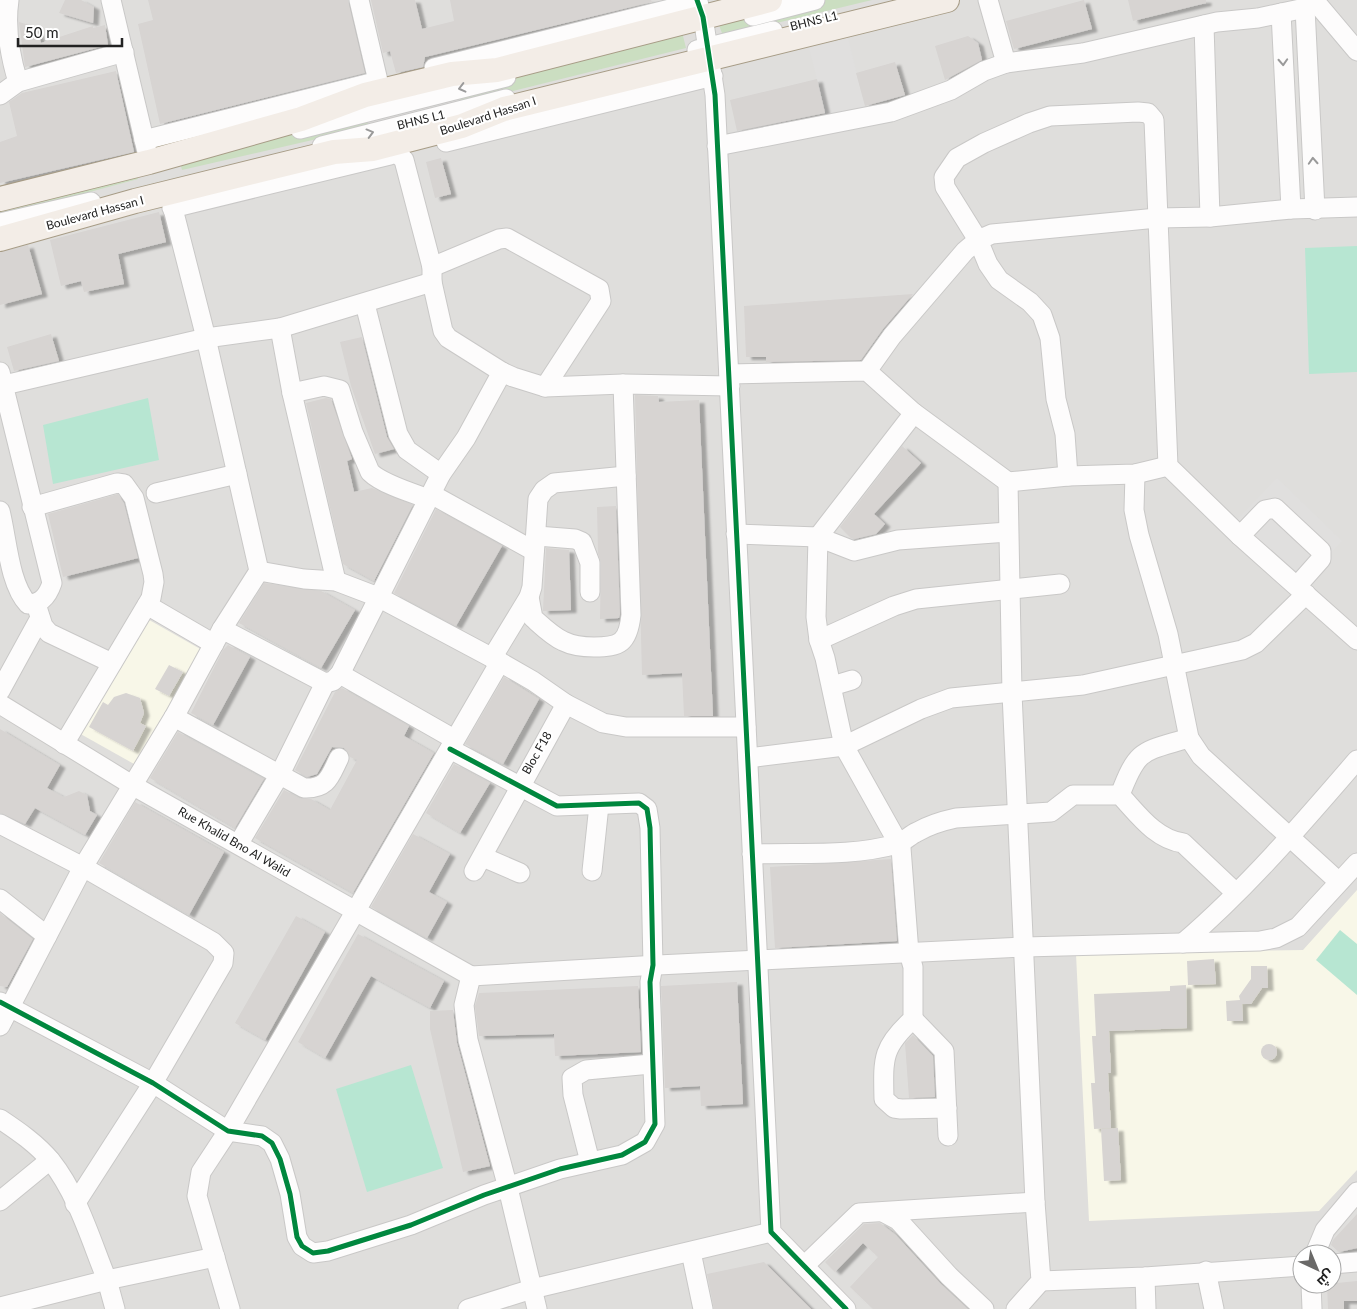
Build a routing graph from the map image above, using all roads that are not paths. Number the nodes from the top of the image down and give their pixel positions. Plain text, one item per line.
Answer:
1 (9, 0) edge
2 (112, 0) edge
3 (359, 0) edge
4 (770, 0) edge
5 (815, 0) edge
6 (900, 0) edge
7 (947, 0) edge
8 (988, 0) edge
9 (1311, 3) edge
10 (701, 12) edge
11 (1281, 13) junction
12 (1204, 25) junction
13 (4, 28) edge
14 (1357, 51) edge
15 (124, 52) junction
16 (710, 60) junction
17 (1006, 63) junction
18 (378, 81) junction
19 (18, 82) junction
20 (0, 95) edge
21 (717, 146) junction
22 (394, 149) junction
23 (146, 151) junction
24 (0, 200) edge
25 (170, 201) junction
26 (0, 205) edge
27 (1357, 207) edge
28 (1291, 209) junction
29 (1315, 210) junction
30 (1158, 218) junction
31 (1210, 218) junction
32 (0, 224) edge
33 (0, 239) edge
34 (978, 240) junction
35 (432, 275) junction
36 (365, 304) junction
37 (280, 328) junction
38 (206, 338) junction
39 (867, 371) junction
40 (502, 372) junction
41 (729, 380) junction
42 (1, 381) edge
43 (623, 384) junction
44 (545, 387) junction
45 (292, 393) junction
46 (914, 413) junction
47 (1168, 466) junction
48 (237, 474) junction
49 (441, 474) junction
50 (1135, 474) junction
51 (626, 476) junction
52 (1068, 476) junction
53 (1008, 482) junction
54 (156, 493) dead end
55 (430, 496) junction
56 (32, 507) junction
57 (0, 511) edge
58 (2, 531) edge
59 (1008, 532) junction
60 (736, 534) junction
61 (818, 536) junction
62 (1240, 536) junction
63 (536, 544) junction
64 (259, 571) junction
65 (336, 581) junction
66 (1060, 584) dead end
67 (1008, 590) junction
68 (1301, 590) junction
69 (590, 592) dead end
70 (378, 597) junction
71 (529, 597) junction
72 (147, 605) junction
73 (38, 611) junction
74 (218, 636) junction
75 (819, 640) junction
76 (1357, 640) edge
77 (496, 660) junction
78 (112, 663) junction
79 (1175, 665) junction
80 (332, 679) junction
81 (852, 680) dead end
82 (832, 686) junction
83 (0, 691) edge
84 (1012, 693) junction
85 (0, 704) edge
86 (566, 704) junction
87 (174, 717) junction
88 (746, 727) junction
89 (1189, 738) junction
90 (64, 744) junction
91 (452, 744) junction
92 (844, 746) junction
93 (339, 758) dead end
94 (748, 758) junction
95 (1357, 760) edge
96 (280, 774) junction
97 (132, 785) junction
98 (518, 787) junction
99 (1120, 795) junction
100 (599, 805) junction
101 (1018, 813) junction
102 (0, 824) edge
103 (1290, 837) junction
104 (239, 844) junction
105 (900, 844) junction
106 (752, 854) junction
107 (1357, 863) edge
108 (83, 867) junction
109 (592, 871) dead end
110 (520, 873) dead end
111 (1339, 882) junction
112 (1236, 893) junction
113 (0, 899) edge
114 (355, 912) junction
115 (47, 936) junction
116 (1183, 943) junction
117 (1024, 948) junction
118 (909, 953) junction
119 (756, 960) junction
120 (653, 965) junction
121 (471, 976) junction
122 (5, 1005) edge
123 (913, 1019) junction
124 (0, 1026) edge
125 (651, 1064) junction
126 (153, 1083) junction
127 (947, 1108) junction
128 (0, 1119) edge
129 (228, 1131) junction
130 (948, 1136) dead end
131 (50, 1160) junction
132 (590, 1162) junction
133 (508, 1188) junction
134 (1357, 1192) edge
135 (0, 1201) edge
136 (1035, 1202) junction
137 (75, 1204) junction
138 (883, 1212) junction
139 (771, 1232) junction
140 (1319, 1244) edge
141 (691, 1252) junction
142 (215, 1257) junction
143 (1357, 1262) edge
144 (1342, 1263) edge
145 (804, 1266) junction
146 (1292, 1267) edge
147 (1206, 1271) junction
148 (1146, 1277) junction
149 (107, 1280) junction
150 (1041, 1281) junction
151 (532, 1289) junction
152 (1311, 1294) edge
153 (0, 1308) edge
154 (115, 1309) edge
155 (230, 1309) edge
156 (468, 1309) edge
157 (536, 1309) edge
158 (703, 1309) edge
159 (846, 1309) edge
160 (984, 1309) edge
161 (1016, 1309) edge
162 (1146, 1309) edge
163 (1214, 1309) edge
164 (1312, 1309) edge

1 - 13 street
2 - 15 street
3 - 18 street
4 - 10 main road
5 - 10 street, BHNS L1
6 - 16 street, BHNS L1
7 - 16 main road, Boulevard Hassan I
8 - 17 street
9 - 11 street
9 - 14 street
29 -> 9 street
10 - 16 street
10 - 18 street
10 - 23 main road
10 -> 26 street, BHNS L1
11 - 12 street
11 -> 28 street
12 - 17 street
12 - 31 street
13 - 19 street
15 - 19 street
15 - 23 street
16 - 21 street
16 - 22 main road, Boulevard Hassan I
32 -> 16 street, BHNS L1
17 - 21 street
18 - 23 street
19 - 20 street
21 - 41 street
22 - 25 main road, Boulevard Hassan I
22 - 35 street
23 - 24 main road
25 - 33 main road, Boulevard Hassan I
25 - 38 street
27 - 29 street
28 - 29 street
28 - 31 street
30 - 31 street
30 - 34 street
30 - 34 street
30 - 47 street
34 - 39 street
34 - 52 street
35 - 36 street
35 - 40 street
35 - 44 street
36 - 37 street
36 - 49 street
37 - 38 street
37 - 45 street
38 - 42 street
38 - 48 street
39 - 41 street
39 - 46 street
40 - 44 street
40 - 49 street
41 - 43 street
41 - 60 street
42 - 56 street
43 - 44 street
43 - 51 street
45 - 55 street
45 - 65 street
46 - 53 street
46 - 61 street
47 - 50 street
47 - 62 street
48 - 54 street
48 - 64 street
49 - 55 street
50 - 52 street
50 - 79 street
51 - 63 street
51 - 71 street
52 - 53 street
53 - 59 street
55 - 63 street
55 - 70 street
56 - 72 street
56 - 73 street
57 - 58 street
58 - 73 street
59 - 61 street
59 - 67 street
60 - 61 street
60 - 88 street
61 - 75 street
62 - 68 street
62 - 68 street
63 - 69 street
63 - 71 street
64 - 65 street
64 - 74 street
65 - 70 street
66 - 67 street
67 - 75 street
67 - 84 street
68 - 76 street
68 - 79 street
70 - 77 street
70 - 80 street
71 - 77 street
72 - 74 street
72 - 78 street
73 - 78 street
73 - 83 street
74 - 80 street
74 - 87 street
75 - 82 street
77 - 86 street
77 - 91 street
78 - 90 street
79 - 84 street
79 - 89 street
80 - 91 street
80 - 96 street
81 - 82 street
82 - 92 street
84 - 92 street
84 - 101 street
85 - 90 street, Rue Khalid Bno Al Walid
86 - 88 street
86 - 98 street, Bloc F18
87 - 96 street
87 - 97 street
88 - 94 street
89 - 99 street
89 - 103 street
90 - 97 street, Rue Khalid Bno Al Walid
91 - 98 street
91 - 114 street
92 - 94 street
92 - 105 street
93 - 96 street
94 - 106 street
95 - 103 street
96 - 104 street
97 - 104 street, Rue Khalid Bno Al Walid
97 - 108 street
98 - 100 street
98 - 110 street, Bloc F18
99 - 101 street
99 - 112 street
100 - 109 street
100 - 120 street
101 - 105 street
101 - 117 street
102 - 108 street
103 - 111 street
103 - 112 street
104 - 114 street, Rue Khalid Bno Al Walid
105 - 106 street
105 - 118 street
106 - 119 street
107 - 111 street
108 - 115 street
108 - 126 street
111 - 116 street
112 - 116 street
113 - 115 street
114 - 121 street, Rue Khalid Bno Al Walid
114 - 129 street
115 - 122 street
116 - 117 street
117 - 118 street
117 - 136 street
118 - 119 street
118 - 123 street
119 - 120 street
119 - 139 street
120 - 121 street
120 - 125 street
121 - 133 street
122 - 124 street
122 - 126 street
123 - 127 street
123 - 127 street
125 - 132 street
125 - 132 street
126 - 129 street
126 - 137 street
127 - 130 street
128 - 131 street
129 - 133 street
129 - 142 street
131 - 135 street
131 - 137 street
132 - 133 street
133 - 151 street
134 - 140 street
136 - 138 street
136 - 150 street
137 - 149 street
138 - 145 street
138 - 160 street
139 - 141 street
139 - 145 street
141 - 151 street
141 - 158 street
142 - 149 street
142 - 155 street
143 - 144 street
145 - 159 street
146 - 147 street
147 - 148 street
147 - 163 street
148 - 150 street
148 - 162 street
149 - 153 street
149 - 154 street
150 - 161 street
151 - 156 street
151 - 157 street
152 - 164 street

